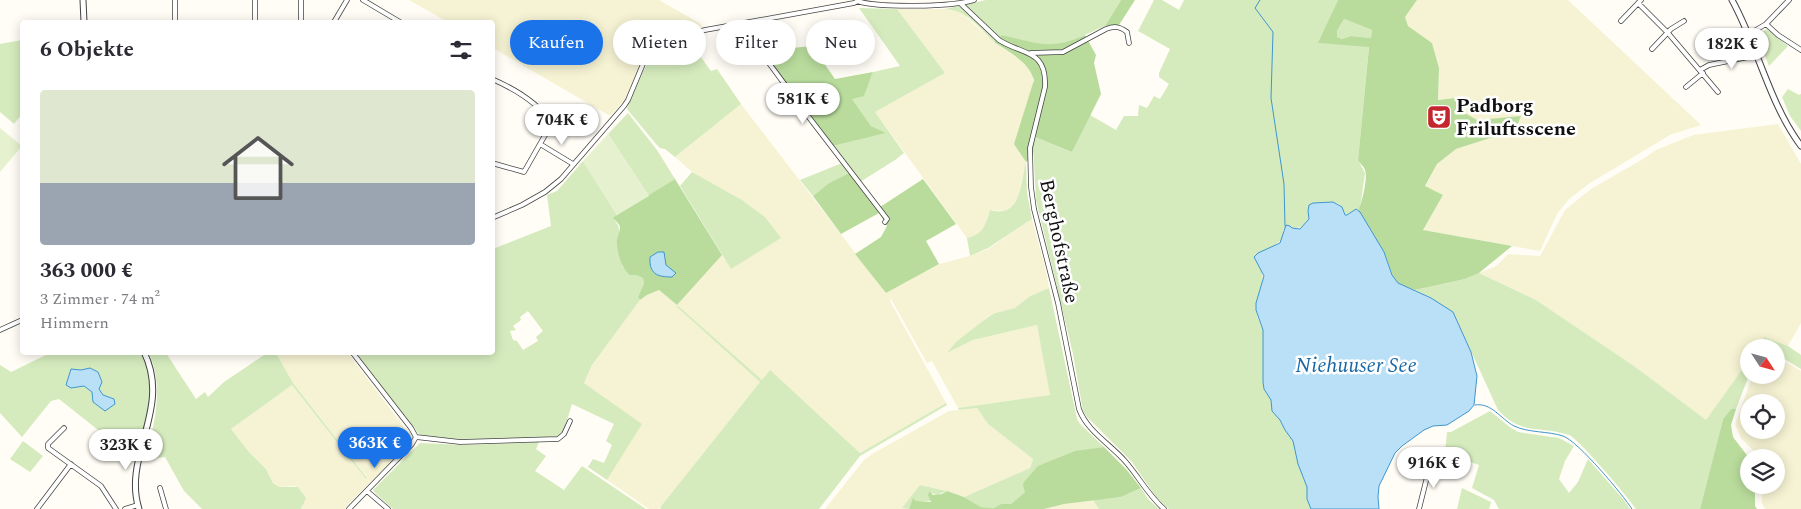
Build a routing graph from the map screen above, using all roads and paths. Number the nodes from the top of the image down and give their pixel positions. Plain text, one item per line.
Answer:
1 (83, 0) edge
2 (175, 0) edge
3 (256, 0) edge
4 (301, 0) edge
5 (347, 0) edge
6 (363, 0) edge
7 (857, 0) edge
8 (974, 0) edge
9 (1732, 0) edge
10 (1789, 0) edge
11 (1640, 2) edge
12 (961, 4) junction
13 (84, 20) edge
14 (175, 20) edge
15 (255, 20) edge
16 (301, 20) edge
17 (335, 20) edge
18 (397, 20) edge
19 (762, 20) edge
20 (1621, 21) dead end
21 (1684, 21) dead end
22 (1766, 24) junction
23 (716, 29) edge
24 (1668, 33) junction
25 (1749, 34) junction
26 (1129, 43) dead end
27 (1652, 49) dead end
28 (1801, 50) edge
29 (1030, 53) junction
30 (1758, 56) junction
31 (770, 65) edge
32 (1701, 72) junction
33 (495, 81) edge
34 (1686, 88) dead end
35 (1718, 92) dead end
36 (540, 144) junction
37 (1801, 146) edge
38 (573, 164) junction
39 (495, 165) edge
40 (495, 217) edge
41 (884, 222) dead end
42 (20, 321) edge
43 (0, 330) edge
44 (145, 355) edge
45 (354, 355) edge
46 (570, 420) dead end
47 (64, 428) dead end
48 (416, 437) junction
49 (71, 464) junction
50 (1430, 466) dead end
51 (160, 488) dead end
52 (367, 491) junction
53 (139, 507) edge
54 (37, 509) edge
55 (116, 509) edge
56 (125, 509) edge
57 (166, 509) edge
58 (349, 509) edge
59 (388, 509) edge
60 (1164, 509) edge
61 (1419, 509) edge

1 - 13 street
2 - 14 street
3 - 15 street
4 - 16 street
5 - 17 street
6 - 18 street
7 - 12 street
7 - 19 street
8 - 12 street
9 - 25 street
10 - 22 street
11 - 20 street
11 - 24 street
12 - 29 street
21 - 24 street
22 - 25 street
22 - 28 street
23 - 38 street
24 - 27 street
24 - 32 street
25 - 30 street
26 - 29 street
29 - 60 street, Berghofstraße
30 - 32 street
30 - 37 street
31 - 41 street
32 - 34 street
32 - 35 street
33 - 36 street
36 - 38 street
36 - 39 street
38 - 40 street
42 - 43 street
44 - 53 street
45 - 48 street
46 - 48 street
47 - 49 street
48 - 52 street
49 - 54 street
49 - 55 street
50 - 61 street
51 - 57 street
52 - 58 street
52 - 59 street
53 - 56 street

